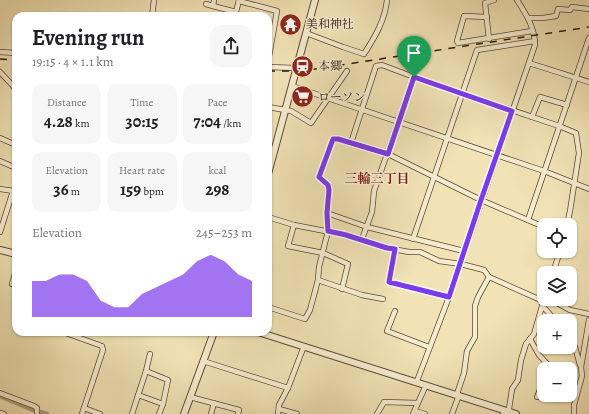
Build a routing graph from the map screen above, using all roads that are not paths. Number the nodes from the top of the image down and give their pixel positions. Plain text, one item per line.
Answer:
1 (154, 0) edge
2 (214, 0) edge
3 (315, 0) edge
4 (387, 0) edge
5 (494, 0) edge
6 (517, 0) edge
7 (239, 1) edge
8 (206, 4) dead end
9 (213, 6) junction
10 (589, 9) edge
11 (152, 12) edge
12 (487, 17) junction
13 (528, 18) junction
14 (532, 31) junction
15 (306, 33) junction
16 (589, 38) edge
17 (272, 39) edge
18 (489, 39) junction
19 (535, 41) junction
20 (0, 52) edge
21 (12, 53) edge
22 (529, 62) junction
23 (272, 67) edge
24 (296, 68) junction
25 (347, 71) dead end
26 (0, 72) edge
27 (414, 77) junction
28 (576, 78) junction
29 (589, 82) edge
30 (12, 85) edge
31 (292, 86) junction
32 (463, 94) junction
33 (328, 98) junction
34 (566, 104) junction
35 (272, 107) edge
36 (285, 109) junction
37 (362, 110) junction
38 (512, 111) junction
39 (532, 117) junction
40 (399, 122) junction
41 (559, 126) junction
42 (0, 138) edge
43 (448, 139) junction
44 (12, 143) edge
45 (350, 143) junction
46 (388, 154) junction
47 (497, 155) junction
48 (272, 159) edge
49 (0, 161) edge
50 (12, 166) edge
51 (544, 171) junction
52 (435, 177) junction
53 (574, 182) junction
54 (0, 189) edge
55 (589, 189) edge
56 (12, 191) edge
57 (12, 199) edge
58 (481, 200) junction
59 (327, 213) junction
60 (272, 218) edge
61 (568, 218) edge
62 (528, 220) junction
63 (537, 224) edge
64 (294, 225) junction
65 (367, 227) junction
66 (328, 231) junction
67 (0, 232) edge
68 (362, 239) junction
69 (413, 239) junction
70 (395, 249) junction
71 (0, 250) edge
72 (464, 251) junction
73 (12, 253) edge
74 (323, 253) junction
75 (461, 264) junction
76 (489, 277) junction
77 (318, 280) junction
78 (342, 289) junction
79 (449, 297) junction
80 (537, 299) edge
81 (383, 300) dead end
82 (542, 306) edge
83 (563, 306) edge
84 (272, 308) edge
85 (395, 311) dead end
86 (589, 314) edge
87 (589, 320) edge
88 (79, 336) edge
89 (212, 336) edge
90 (271, 336) edge
91 (530, 339) junction
92 (304, 346) junction
93 (429, 347) junction
94 (150, 354) dead end
95 (577, 354) edge
96 (203, 361) junction
97 (545, 362) edge
98 (581, 367) junction
99 (146, 371) junction
100 (417, 382) junction
101 (426, 385) junction
102 (288, 388) junction
103 (0, 393) edge
104 (577, 394) edge
105 (138, 395) junction
106 (458, 395) junction
107 (190, 397) junction
108 (575, 402) edge
109 (418, 403) junction
110 (163, 404) junction
111 (214, 404) junction
112 (84, 408) junction
113 (279, 408) junction
114 (414, 412) edge
115 (504, 412) edge
116 (0, 413) edge
117 (4, 414) edge
118 (37, 414) edge
119 (82, 414) edge
120 (100, 414) edge
121 (132, 414) edge
122 (159, 414) edge
123 (184, 414) edge
124 (211, 414) edge
125 (238, 414) edge
126 (278, 414) edge
127 (297, 414) edge
128 (377, 414) edge
129 (425, 414) edge
130 (452, 414) edge
131 (516, 414) edge
132 (574, 414) edge

1 - 11 street
2 - 9 street
3 - 15 street
4 - 15 street
5 - 12 street
6 - 13 street
7 - 9 street
7 - 17 street
8 - 9 street
10 - 13 street
12 - 18 street
12 - 18 street
13 - 14 street
14 - 18 street
14 - 19 street
15 - 24 street
16 - 28 street
19 - 22 street
19 - 32 street
20 - 21 street
22 - 28 street
22 - 38 street
23 - 24 street
24 - 31 street
25 - 33 street
26 - 30 street
27 - 32 street
27 - 37 street
27 - 40 street
28 - 29 street
28 - 34 street
31 - 33 street
31 - 36 street
32 - 38 street
32 - 43 street
33 - 36 street
33 - 37 street
34 - 39 street
34 - 41 street
35 - 36 street
36 - 48 street
37 - 40 street
37 - 45 street
38 - 39 street
38 - 47 street
39 - 41 street
40 - 43 street
40 - 46 street
41 - 51 street
41 - 53 street
42 - 44 street
43 - 47 street
43 - 52 street
45 - 46 street
45 - 59 street
46 - 52 street
46 - 65 street
47 - 51 street
47 - 58 street
49 - 50 street
51 - 53 street
51 - 62 street
52 - 58 street
52 - 69 street
53 - 55 street
53 - 61 street
54 - 56 street
57 - 67 street
58 - 62 street
58 - 72 street
59 - 65 street
59 - 66 street
60 - 64 street
62 - 63 street
64 - 66 street
64 - 74 street
65 - 68 street
65 - 69 street
66 - 68 street
66 - 74 street
68 - 70 street
69 - 72 street
70 - 75 street
70 - 79 street
71 - 73 street
72 - 75 street
74 - 77 street
74 - 78 street
75 - 76 street
75 - 79 street
76 - 80 street
76 - 106 street
77 - 78 street
77 - 84 street
78 - 81 street
79 - 93 street
82 - 91 street
83 - 86 street
85 - 93 street
87 - 98 street
88 - 112 street
89 - 96 street
90 - 92 street
91 - 97 street
91 - 115 street
92 - 100 street
92 - 102 street
93 - 100 street
94 - 99 street
95 - 98 street
96 - 102 street
96 - 107 street
98 - 104 street
99 - 105 street
99 - 110 street
100 - 101 street
101 - 106 street
101 - 109 street
102 - 113 street
103 - 118 street
105 - 110 street
105 - 121 street
106 - 115 street
106 - 130 street
107 - 111 street
107 - 123 street
108 - 132 street
109 - 114 street
109 - 128 street
110 - 122 street
111 - 124 street
111 - 125 street
112 - 119 street
112 - 120 street
113 - 126 street
113 - 127 street
114 - 129 street
115 - 131 street
116 - 117 street

